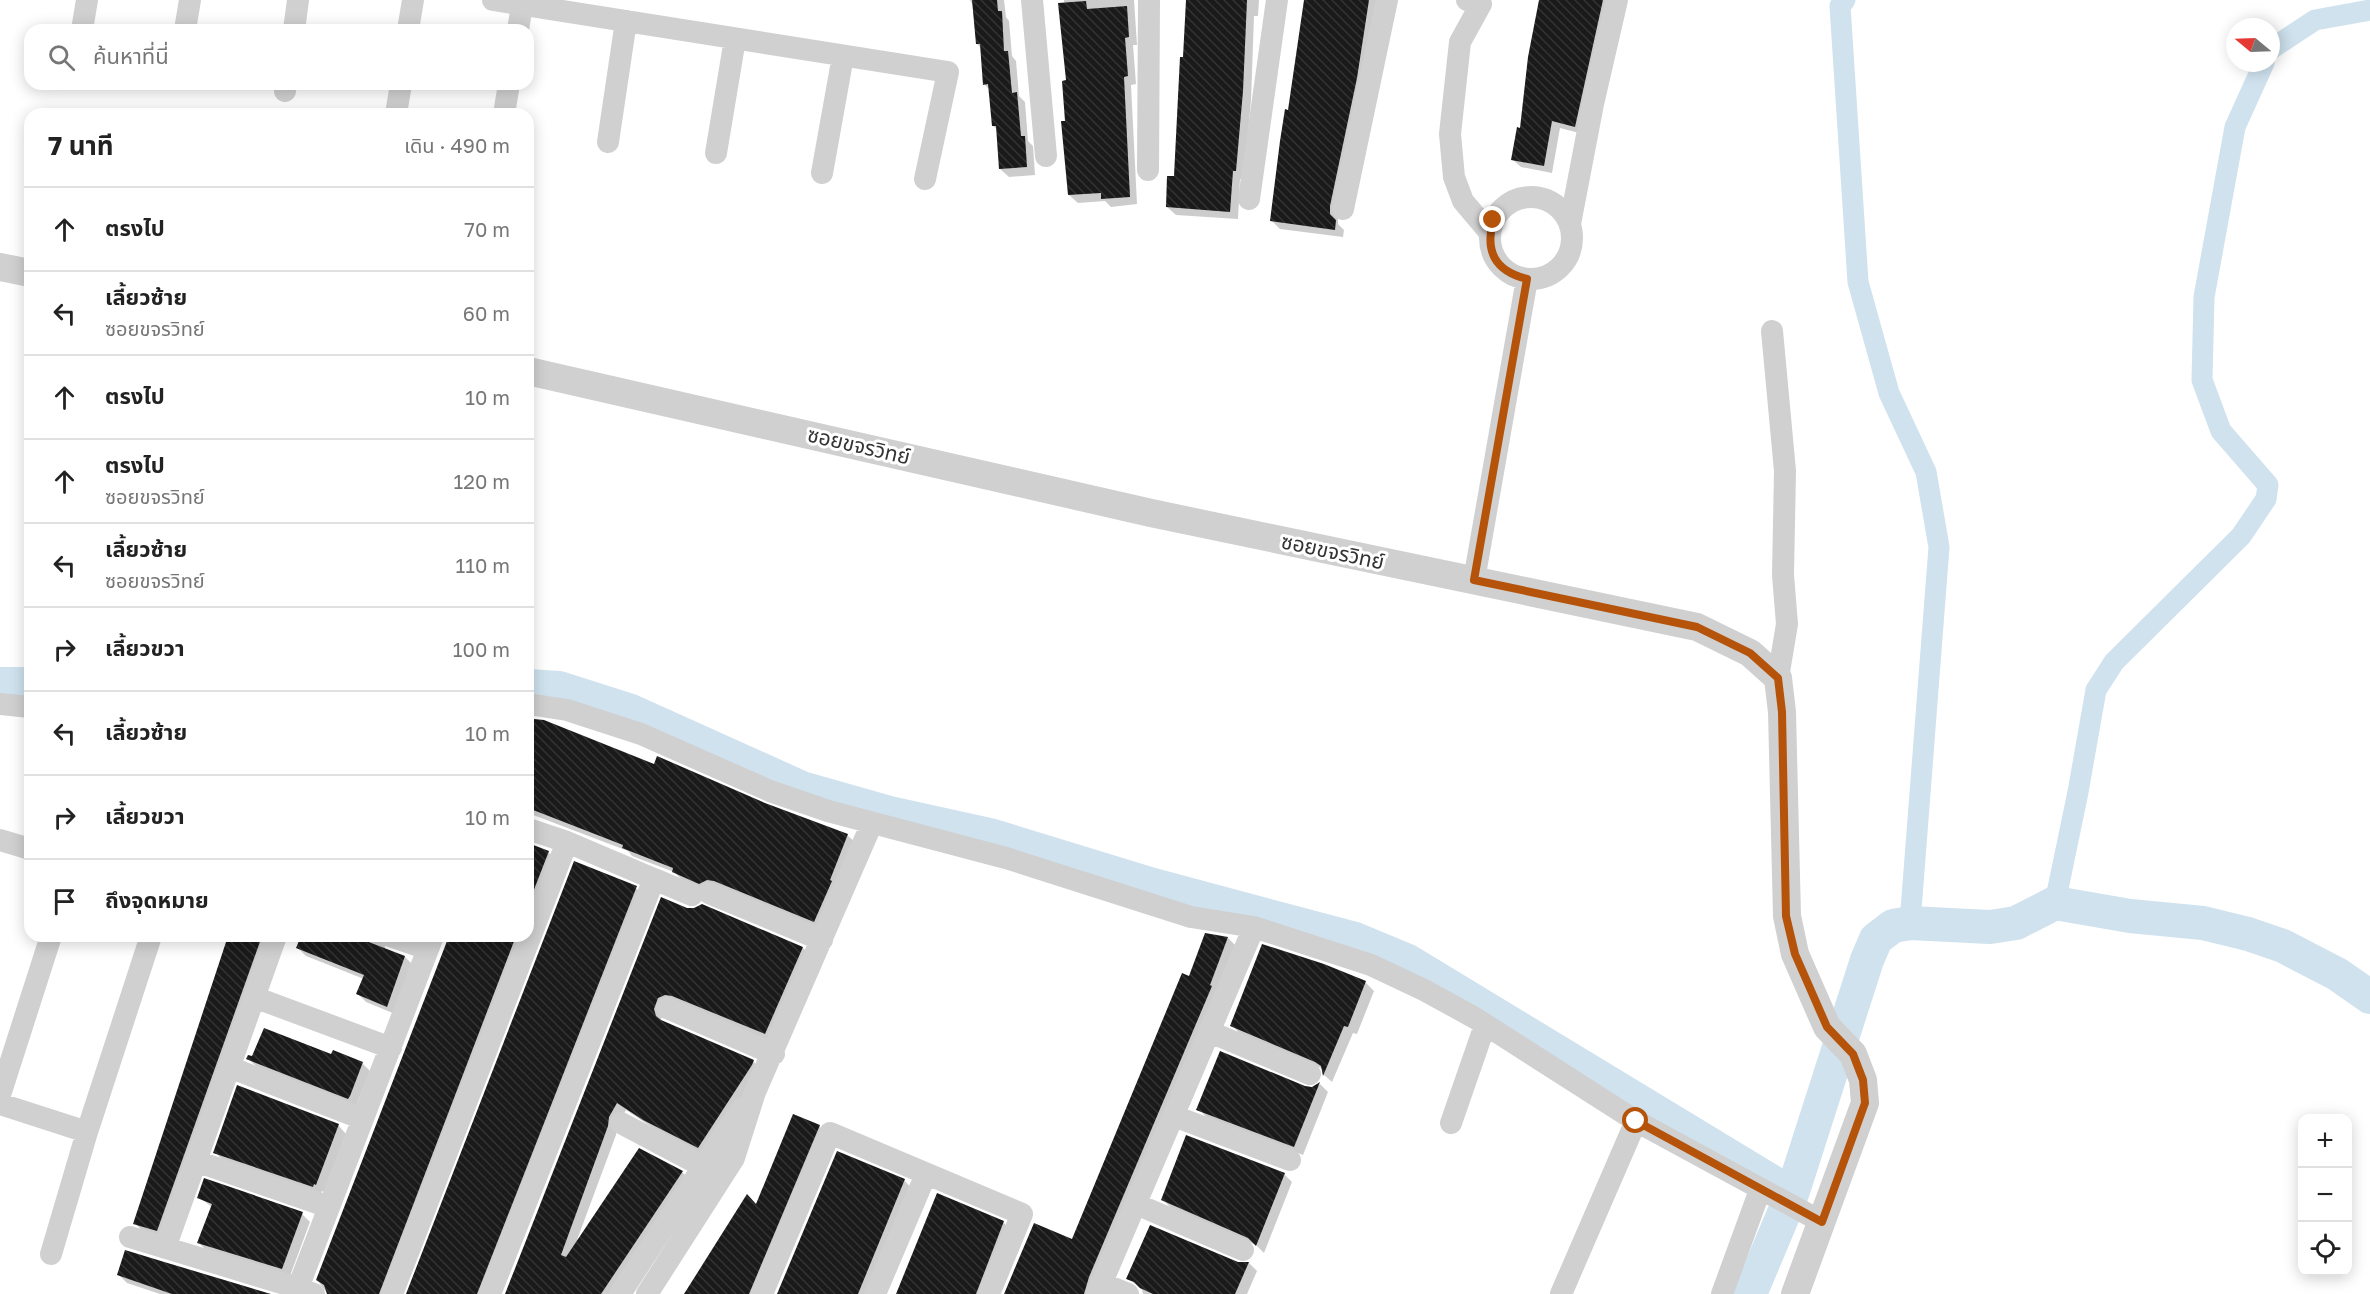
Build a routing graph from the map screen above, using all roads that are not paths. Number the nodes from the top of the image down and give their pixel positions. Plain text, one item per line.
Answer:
1 (87, 0) edge
2 (190, 0) edge
3 (298, 0) edge
4 (413, 0) edge
5 (493, 0) edge
6 (1032, 0) edge
7 (1149, 0) edge
8 (1276, 0) edge
9 (1387, 0) edge
10 (1617, 0) edge
11 (1477, 1) edge
12 (522, 5) junction
13 (626, 21) junction
14 (83, 24) edge
15 (186, 24) edge
16 (295, 24) edge
17 (409, 24) edge
18 (519, 24) edge
19 (735, 39) junction
20 (843, 56) junction
21 (399, 90) edge
22 (508, 90) edge
23 (397, 108) dead end
24 (505, 108) edge
25 (608, 142) dead end
26 (716, 153) dead end
27 (1046, 156) dead end
28 (1148, 170) dead end
29 (822, 173) dead end
30 (925, 179) dead end
31 (1249, 199) dead end
32 (1343, 209) dead end
33 (1570, 224) junction
34 (1490, 233) junction
35 (0, 267) edge
36 (24, 272) edge
37 (1527, 279) junction
38 (1772, 331) dead end
39 (534, 372) edge
40 (1474, 580) junction
41 (1778, 678) junction
42 (0, 704) edge
43 (534, 705) edge
44 (24, 706) edge
45 (872, 823) junction
46 (534, 831) edge
47 (0, 840) edge
48 (567, 842) junction
49 (24, 847) edge
50 (654, 879) junction
51 (534, 927) edge
52 (1254, 927) junction
53 (822, 940) junction
54 (49, 942) edge
55 (149, 942) edge
56 (274, 942) edge
57 (528, 942) edge
58 (431, 943) edge
59 (254, 997) junction
60 (667, 1008) dead end
61 (1485, 1024) junction
62 (1210, 1032) junction
63 (390, 1048) junction
64 (774, 1054) junction
65 (229, 1067) junction
66 (1310, 1074) dead end
67 (755, 1092) junction
68 (0, 1095) edge
69 (0, 1104) edge
70 (1174, 1116) junction
71 (363, 1119) junction
72 (1636, 1121) junction
73 (621, 1123) dead end
74 (1451, 1123) dead end
75 (87, 1132) junction
76 (1290, 1160) dead end
77 (196, 1161) junction
78 (704, 1167) junction
79 (926, 1174) junction
80 (1760, 1190) junction
81 (1136, 1204) junction
82 (329, 1207) junction
83 (1814, 1218) junction
84 (130, 1237) dead end
85 (165, 1248) junction
86 (1243, 1250) dead end
87 (51, 1254) dead end
88 (1099, 1288) edge
89 (306, 1291) edge
90 (392, 1294) edge
91 (490, 1294) edge
92 (620, 1294) edge
93 (647, 1294) edge
94 (762, 1294) edge
95 (875, 1294) edge
96 (989, 1294) edge
97 (1128, 1294) edge
98 (1561, 1294) edge
99 (1722, 1294) edge
100 (1795, 1294) edge

1 - 14 street
2 - 15 street
3 - 16 street
4 - 17 street
5 - 12 street
6 - 27 street
7 - 28 street
8 - 31 street
9 - 32 street
10 - 33 street
11 - 34 street
12 - 13 street
12 - 18 street
13 - 19 street
13 - 25 street
19 - 20 street
19 - 26 street
20 - 29 street
20 - 30 street
21 - 23 street
22 - 24 street
33 - 34 street
33 - 37 street
34 - 37 street
35 - 36 street
37 - 40 street
38 - 41 street
39 - 40 street, ซอยขจรวิทย์
40 - 41 street, ซอยขจรวิทย์
41 - 83 street
42 - 44 street
43 - 45 street
45 - 52 street
45 - 53 street
46 - 48 street
47 - 49 street
48 - 50 street
48 - 51 street
50 - 53 street
50 - 91 street
52 - 61 street
52 - 62 street
53 - 64 street
54 - 68 street
55 - 75 street
56 - 59 street
57 - 90 street
58 - 63 street
59 - 63 street
59 - 65 street
60 - 64 street
61 - 72 street
61 - 74 street
62 - 66 street
62 - 70 street
63 - 71 street
64 - 67 street
65 - 71 street
65 - 77 street
67 - 78 street
67 - 93 street
69 - 75 street
70 - 76 street
70 - 81 street
71 - 82 street
72 - 80 street
72 - 98 street
73 - 78 street
75 - 87 street
77 - 82 street
77 - 85 street
78 - 92 street
79 - 94 street
79 - 95 street
79 - 96 street
80 - 83 street
80 - 99 street
81 - 86 street
81 - 88 street
82 - 89 street
83 - 100 street
84 - 85 street
85 - 89 street
88 - 97 street

